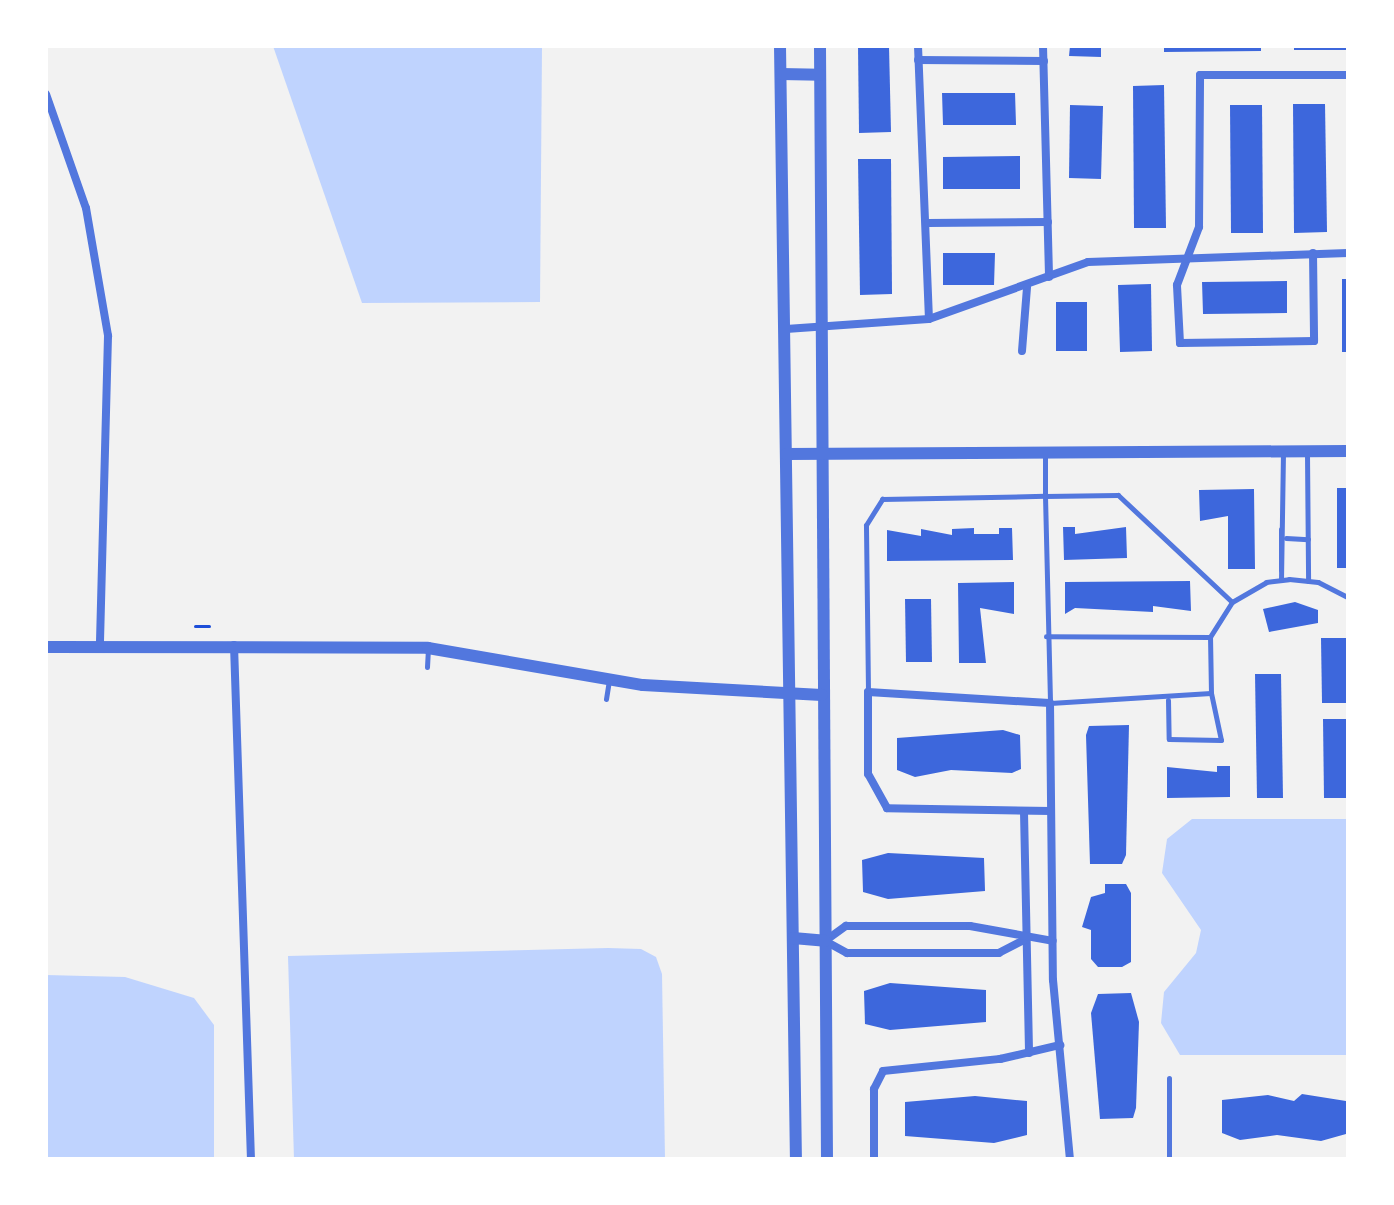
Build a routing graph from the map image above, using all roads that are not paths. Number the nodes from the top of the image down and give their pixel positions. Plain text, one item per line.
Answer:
1 (780, 46) edge
2 (820, 46) edge
3 (918, 46) edge
4 (1043, 46) edge
5 (918, 60) junction
6 (1044, 61) junction
7 (781, 74) junction
8 (820, 75) junction
9 (1348, 75) edge
10 (46, 94) edge
11 (1048, 222) junction
12 (928, 223) junction
13 (1313, 253) junction
14 (1348, 253) edge
15 (1186, 254) junction
16 (1049, 277) junction
17 (1027, 287) junction
18 (929, 319) junction
19 (820, 327) junction
20 (786, 329) junction
21 (1022, 351) dead end
22 (1283, 451) junction
23 (1307, 451) junction
24 (1348, 451) edge
25 (1045, 452) junction
26 (786, 454) junction
27 (820, 454) junction
28 (1045, 496) junction
29 (1282, 528) junction
30 (1286, 538) junction
31 (1308, 539) junction
32 (1281, 570) junction
33 (1281, 580) junction
34 (1308, 581) junction
35 (1348, 597) edge
36 (1232, 602) junction
37 (1046, 636) junction
38 (1210, 637) junction
39 (234, 645) junction
40 (100, 646) junction
41 (46, 647) edge
42 (428, 648) junction
43 (427, 667) dead end
44 (609, 679) junction
45 (789, 692) junction
46 (868, 692) junction
47 (1211, 693) junction
48 (822, 695) junction
49 (606, 699) dead end
50 (1168, 700) junction
51 (1050, 703) junction
52 (1051, 811) junction
53 (1024, 812) junction
54 (793, 938) junction
55 (1024, 940) junction
56 (825, 941) junction
57 (1053, 941) junction
58 (1060, 1045) junction
59 (1029, 1053) junction
60 (1169, 1078) dead end
61 (251, 1159) edge
62 (796, 1159) edge
63 (827, 1159) edge
64 (874, 1159) edge
65 (1070, 1159) edge
66 (1169, 1159) edge

1 - 7 street
2 - 8 street
3 - 5 street
4 - 6 street
5 - 6 street
5 - 12 street
6 - 11 street
7 - 8 street
7 - 20 street
8 - 19 street
9 - 15 street
10 - 40 street
11 - 12 street
11 - 16 street
12 - 18 street
13 - 14 street
13 - 15 street
13 - 15 street
15 - 16 street
16 - 17 street
17 - 18 street
17 - 21 street
18 - 19 street
19 - 20 street
19 - 27 street
20 - 26 street
22 - 23 street
22 - 25 street
22 - 29 lane
23 - 24 street
23 - 31 lane
25 - 27 street
25 - 28 lane
26 - 27 street
26 - 45 street
27 - 48 street
28 - 36 lane
28 - 37 lane
28 - 46 lane
29 - 30 lane
29 - 32 lane
30 - 31 lane
30 - 32 lane
31 - 34 lane
32 - 33 lane
33 - 34 lane
33 - 36 lane
34 - 35 lane
36 - 38 lane
37 - 38 lane
37 - 51 lane
38 - 47 lane
39 - 40 street
39 - 42 street
39 - 61 street
40 - 41 street
42 - 43 lane
42 - 44 street
44 - 45 street
44 - 49 lane
45 - 48 street
45 - 54 street
46 - 51 street
46 - 53 street
47 - 50 lane
47 - 50 lane
48 - 56 street
50 - 51 lane
51 - 52 street
52 - 53 street
52 - 57 street
53 - 55 street
54 - 56 street
54 - 62 street
55 - 56 street
55 - 56 street
55 - 57 street
55 - 59 street
56 - 63 street
57 - 58 street
58 - 59 street
58 - 65 street
59 - 64 street
60 - 66 lane

